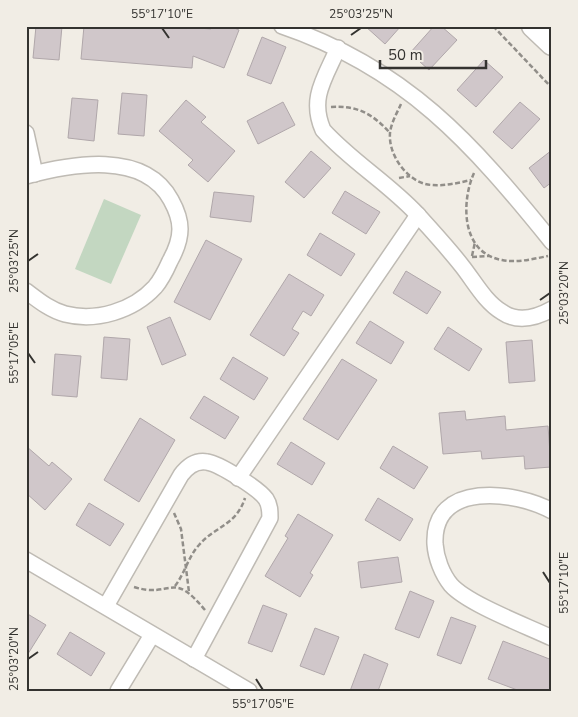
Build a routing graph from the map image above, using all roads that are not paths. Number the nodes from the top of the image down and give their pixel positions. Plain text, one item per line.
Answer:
1 (282, 26) edge
2 (533, 26) edge
3 (552, 44) edge
4 (338, 48) junction
5 (26, 133) edge
6 (31, 175) edge
7 (418, 215) junction
8 (552, 242) edge
9 (26, 291) edge
10 (552, 308) edge
11 (244, 481) junction
12 (552, 511) edge
13 (26, 560) edge
14 (106, 606) junction
15 (152, 635) junction
16 (552, 638) edge
17 (194, 659) junction
18 (118, 691) edge
19 (249, 691) edge

1 - 4 street
2 - 3 main road
4 - 7 street
4 - 8 street
5 - 6 street
6 - 9 street
7 - 10 street
7 - 11 street
11 - 14 street
11 - 17 street
12 - 16 street
13 - 14 street
14 - 15 street
15 - 17 street
15 - 18 street
17 - 19 street

